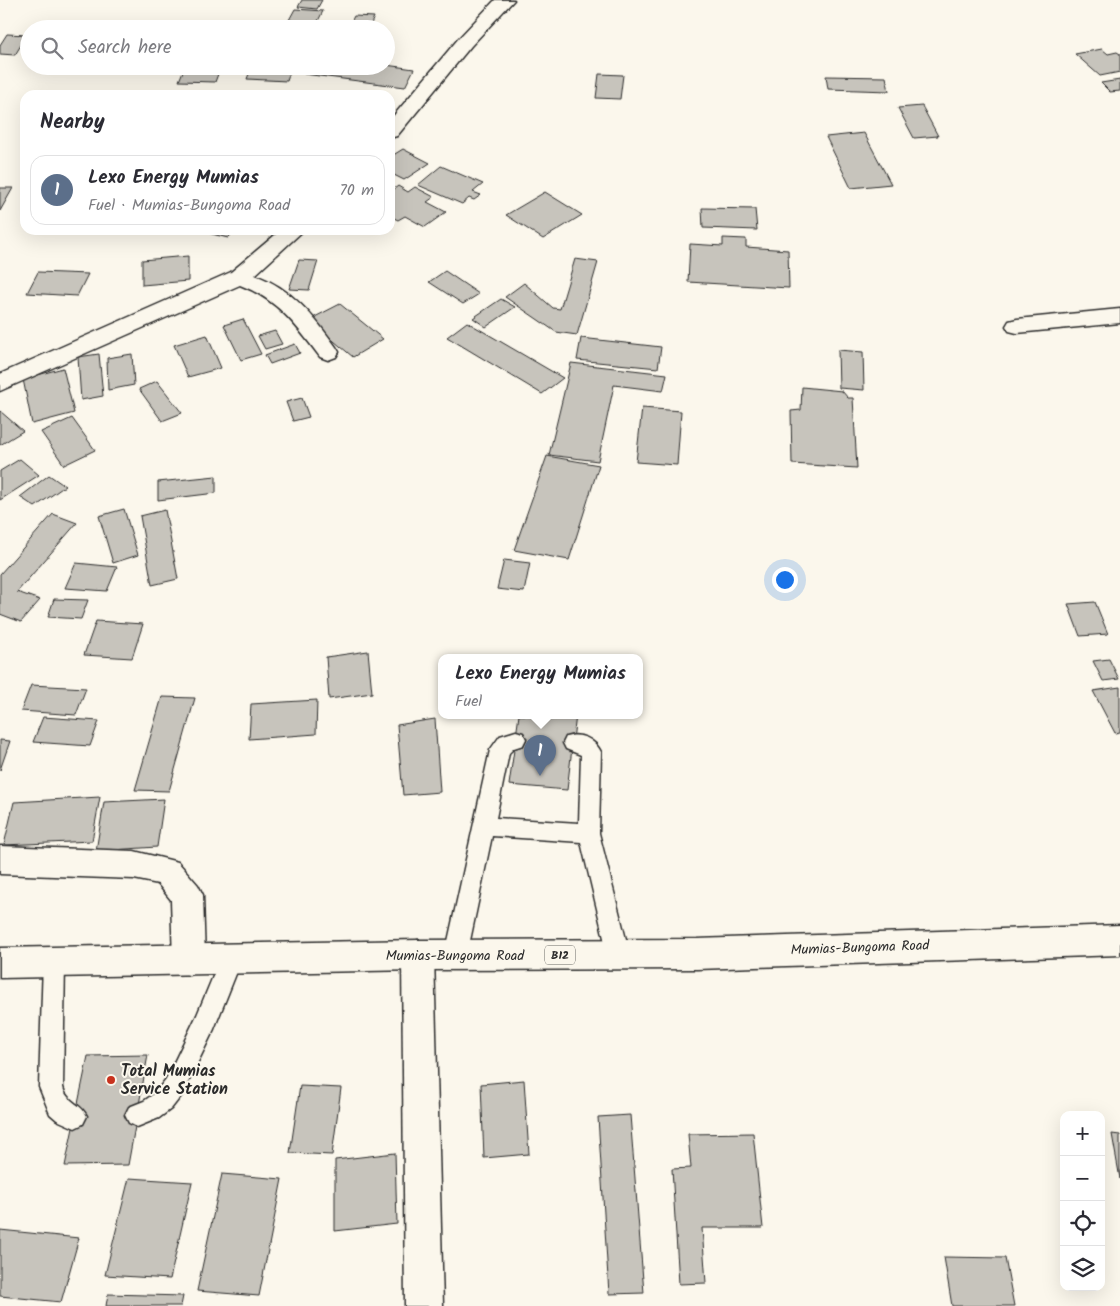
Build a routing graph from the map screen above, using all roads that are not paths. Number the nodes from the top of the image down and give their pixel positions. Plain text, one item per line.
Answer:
1 (505, 0) edge
2 (395, 126) edge
3 (288, 235) edge
4 (239, 277) junction
5 (1120, 316) edge
6 (1016, 326) dead end
7 (328, 352) dead end
8 (0, 383) edge
9 (516, 739) dead end
10 (573, 742) dead end
11 (485, 826) junction
12 (590, 833) junction
13 (0, 860) edge
14 (1120, 940) edge
15 (418, 955) junction
16 (456, 955) junction
17 (619, 955) junction
18 (231, 959) junction
19 (189, 960) junction
20 (54, 962) junction
21 (0, 963) edge
22 (137, 1115) dead end
23 (75, 1116) dead end
24 (424, 1306) edge

1 - 2 main road
3 - 4 main road
4 - 7 main road
4 - 8 main road
5 - 6 main road
9 - 11 lane
10 - 12 lane
11 - 12 lane
11 - 16 lane
12 - 17 lane
13 - 19 main road
14 - 17 main road, Mumias-Bungoma Road / B12
15 - 16 main road, Mumias-Bungoma Road / B12
15 - 18 main road, Mumias-Bungoma Road / B12
15 - 24 main road
16 - 17 main road, Mumias-Bungoma Road / B12
18 - 19 main road, Mumias-Bungoma Road / B12
18 - 22 lane
19 - 20 main road, Mumias-Bungoma Road / B12
20 - 21 main road, Mumias-Bungoma Road / B12
20 - 23 lane

